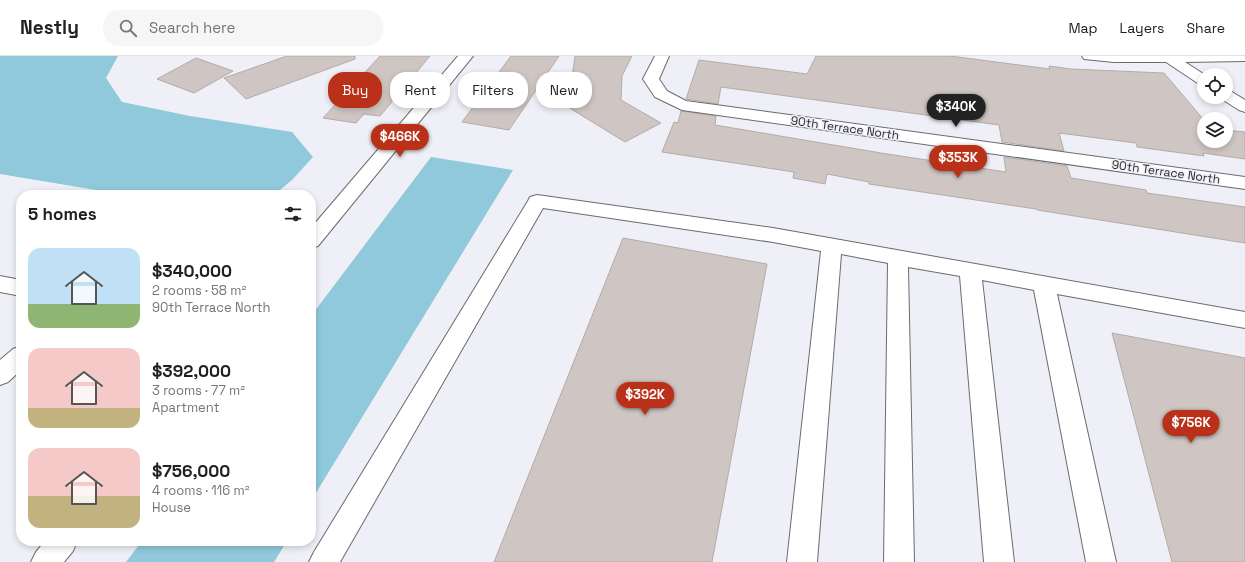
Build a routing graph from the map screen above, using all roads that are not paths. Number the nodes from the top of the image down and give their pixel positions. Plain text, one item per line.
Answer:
1 (466, 56) edge
2 (662, 56) edge
3 (1089, 56) edge
4 (1114, 57) edge
5 (1168, 57) junction
6 (1245, 57) edge
7 (1197, 76) edge
8 (1233, 99) edge
9 (1245, 107) edge
10 (1245, 183) edge
11 (316, 235) edge
12 (832, 245) junction
13 (898, 257) junction
14 (970, 270) junction
15 (0, 284) edge
16 (1044, 284) junction
17 (16, 287) edge
18 (1245, 320) edge
19 (16, 361) edge
20 (0, 375) edge
21 (59, 546) edge
22 (46, 562) edge
23 (324, 562) edge
24 (802, 562) edge
25 (899, 562) edge
26 (998, 562) edge
27 (1101, 562) edge

1 - 11 street
2 - 10 street, 90th Terrace North
3 - 4 street
4 - 5 street
5 - 6 street
5 - 7 street
8 - 9 street
12 - 13 street
12 - 23 street
12 - 24 street
13 - 14 street
13 - 25 street
14 - 16 street
14 - 26 street
15 - 17 street
16 - 18 street
16 - 27 street
19 - 20 street
21 - 22 street

